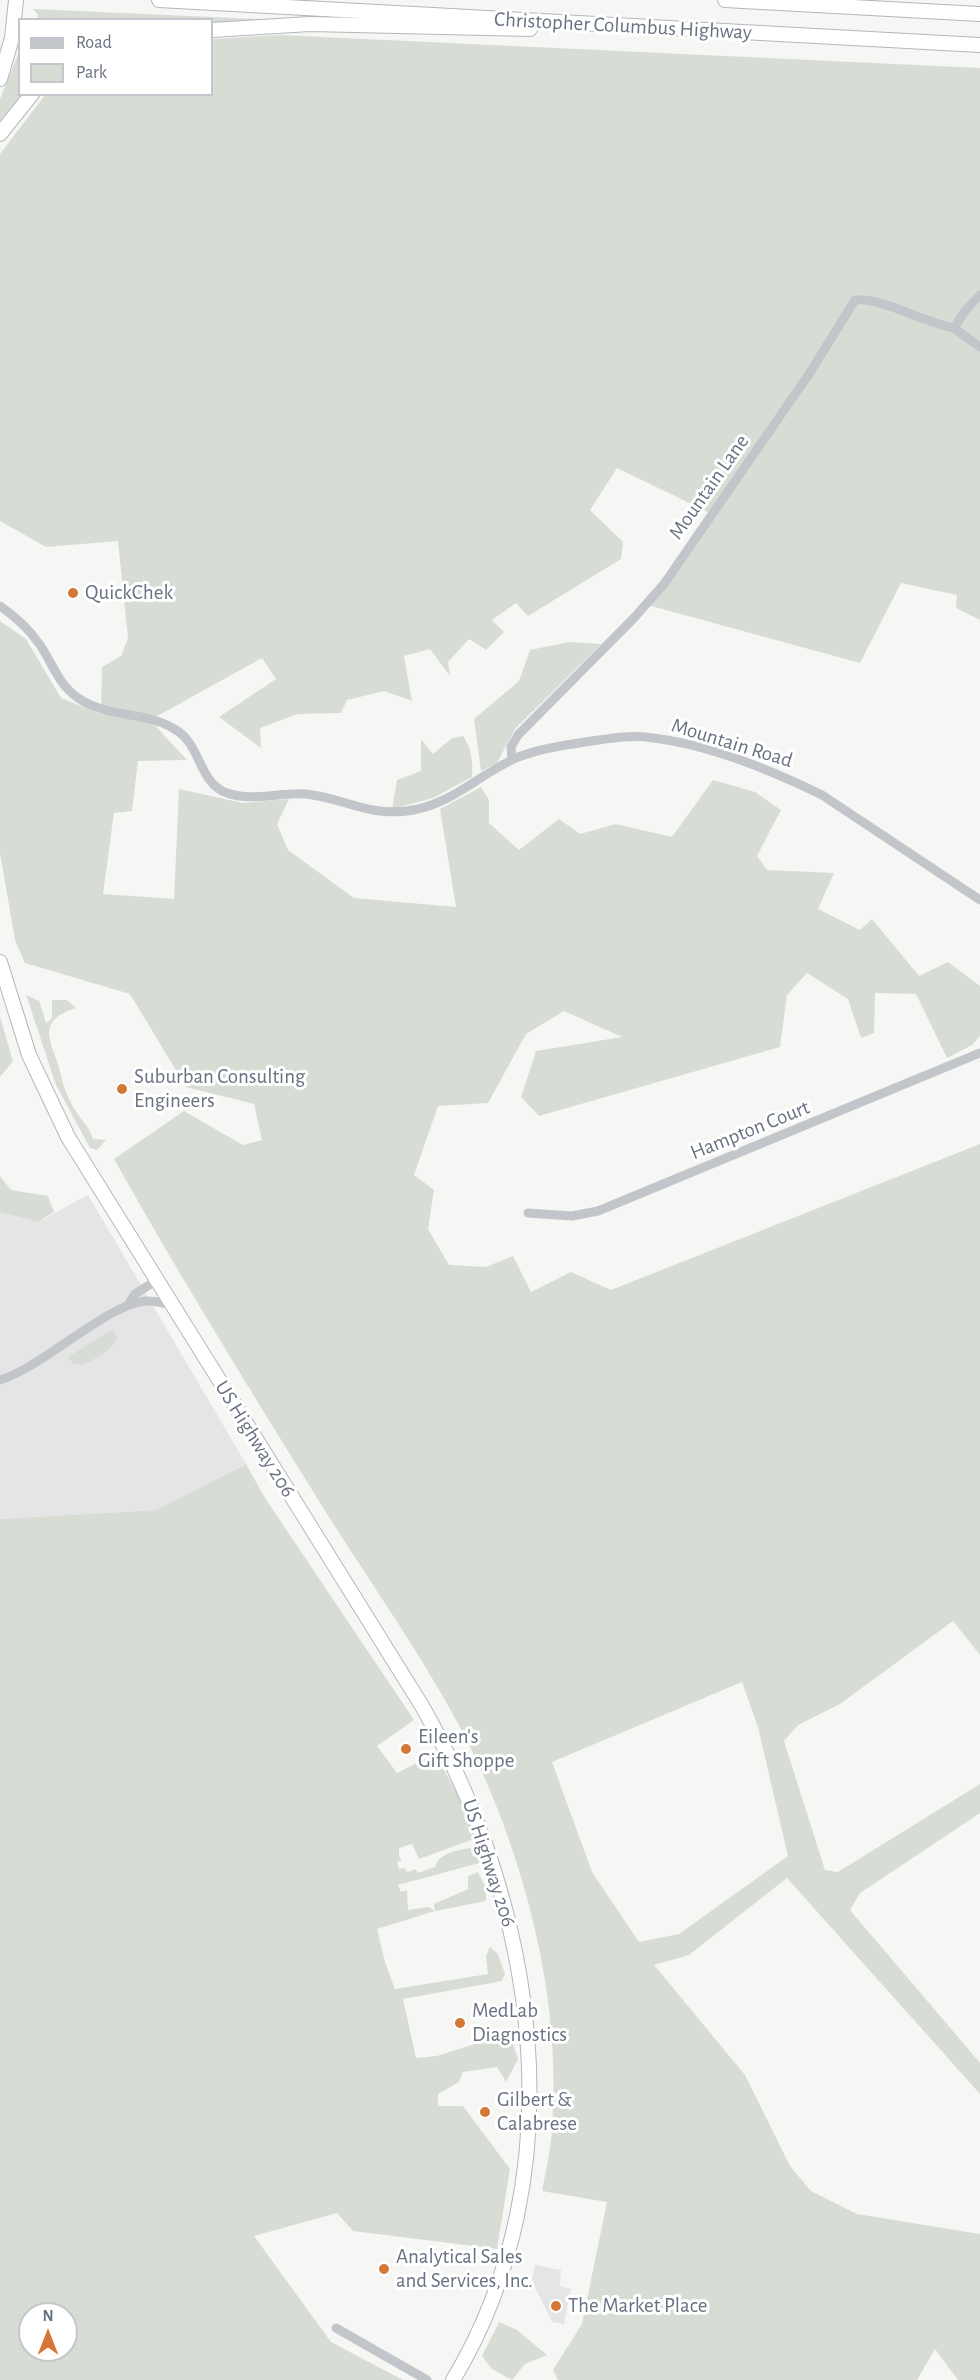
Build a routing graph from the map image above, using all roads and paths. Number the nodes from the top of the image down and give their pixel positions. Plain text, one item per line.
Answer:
1 (159, 0) edge
2 (725, 0) edge
3 (16, 4) edge
4 (980, 14) edge
5 (624, 26) junction
6 (213, 30) edge
7 (980, 45) edge
8 (0, 79) edge
9 (30, 96) edge
10 (0, 135) edge
11 (980, 296) edge
12 (954, 328) junction
13 (980, 348) edge
14 (0, 606) edge
15 (512, 760) junction
16 (980, 900) edge
17 (0, 962) edge
18 (2, 977) edge
19 (980, 1053) edge
20 (528, 1213) dead end
21 (157, 1280) junction
22 (128, 1305) junction
23 (172, 1305) junction
24 (0, 1380) edge
25 (336, 2328) dead end
26 (428, 2380) edge
27 (453, 2380) edge

1 - 5 highway, Christopher Columbus Highway
2 - 4 highway, Christopher Columbus Highway
3 - 8 highway
5 - 6 highway
5 - 7 highway, Christopher Columbus Highway
9 - 10 highway
11 - 12 street
12 - 13 street
12 - 15 street, Mountain Lane
14 - 15 street, Mountain Road
15 - 16 street, Mountain Road
17 - 18 highway, US Highway 206
18 - 21 highway, US Highway 206
19 - 20 street, Hampton Court
21 - 22 street
21 - 23 highway, US Highway 206
22 - 23 street
22 - 24 street
23 - 27 highway, US Highway 206
25 - 26 street

